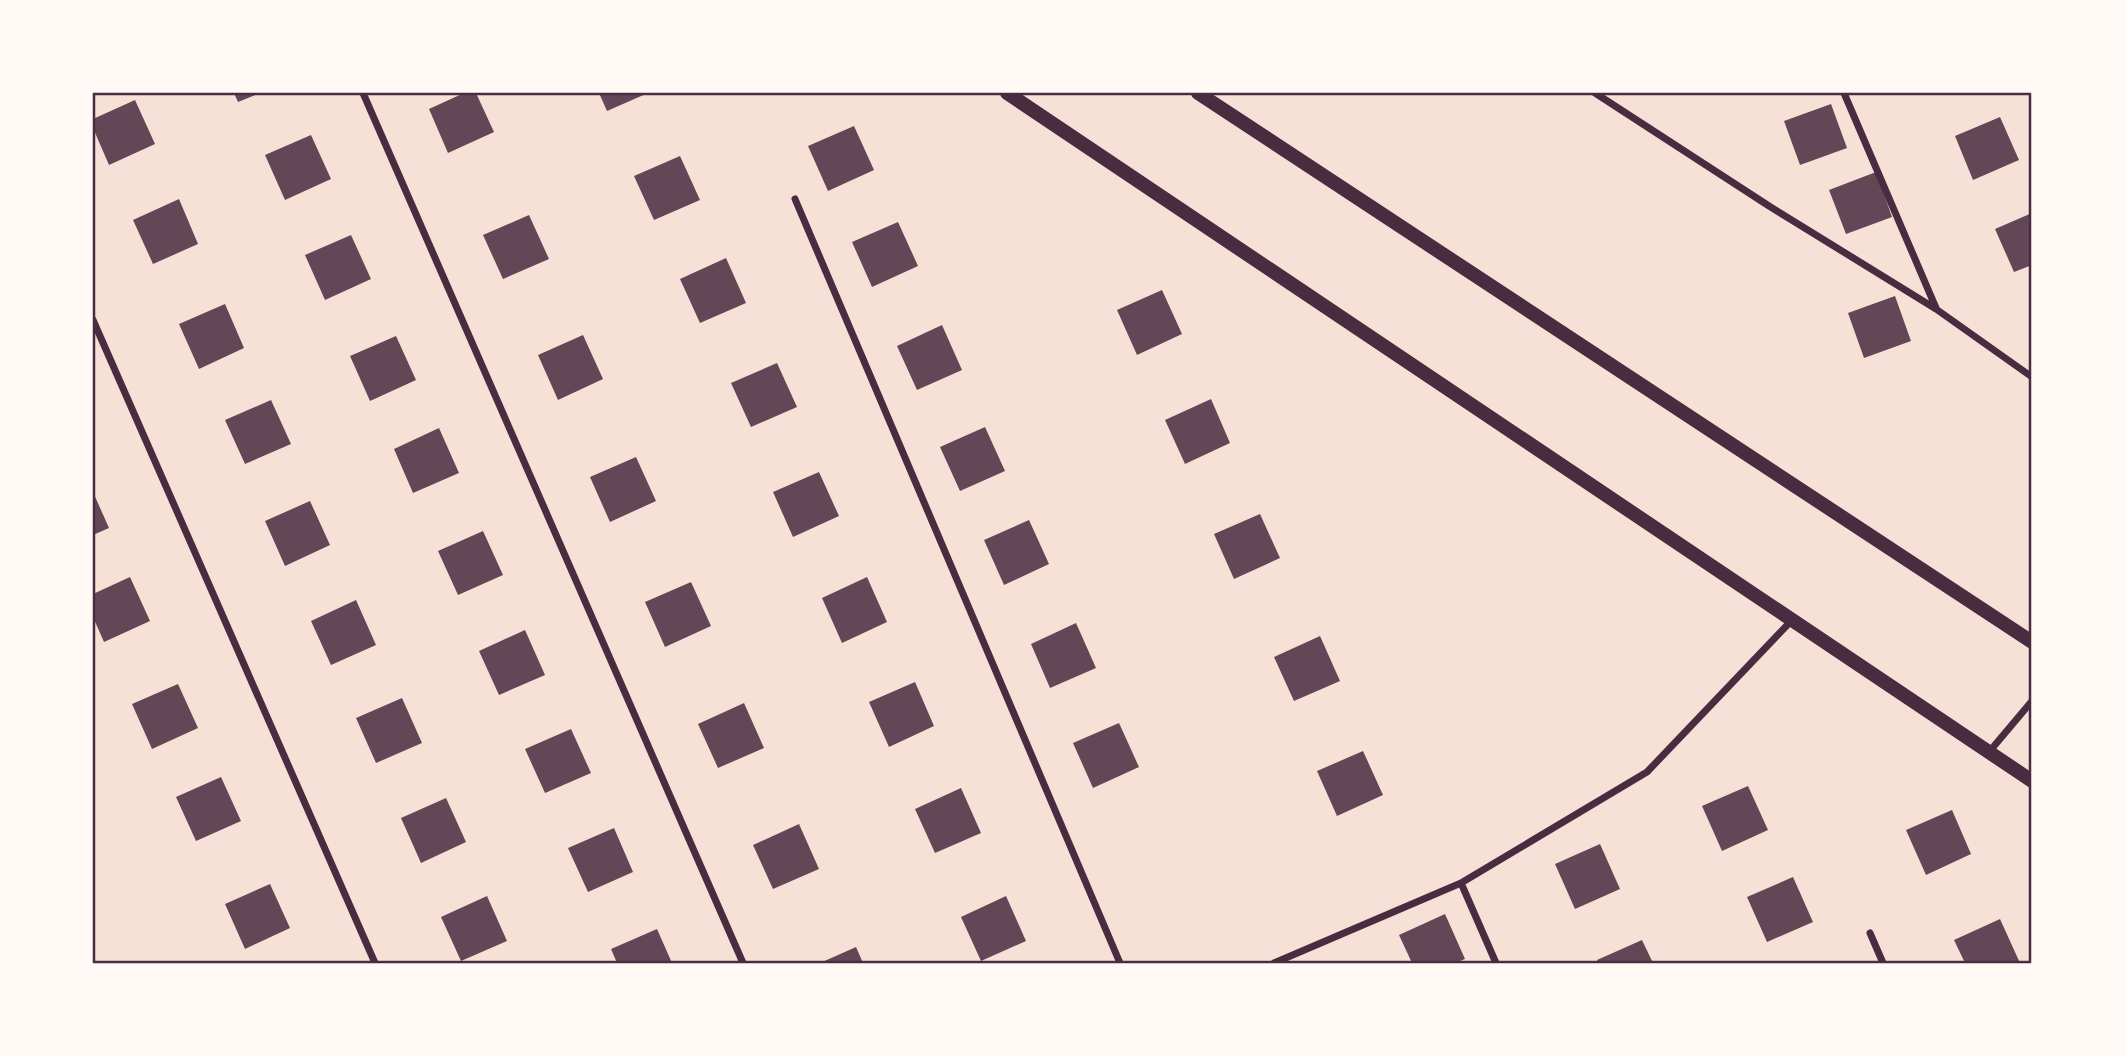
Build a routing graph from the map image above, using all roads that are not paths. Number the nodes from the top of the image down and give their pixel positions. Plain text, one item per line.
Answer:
1 (363, 93) edge
2 (1007, 93) edge
3 (1198, 93) edge
4 (1595, 93) edge
5 (1844, 93) edge
6 (795, 199) dead end
7 (1936, 309) junction
8 (93, 320) edge
9 (2032, 377) edge
10 (1793, 618) junction
11 (2032, 642) edge
12 (2032, 701) edge
13 (1989, 752) junction
14 (2032, 781) edge
15 (1461, 883) junction
16 (1870, 933) dead end
17 (375, 963) edge
18 (743, 963) edge
19 (1120, 963) edge
20 (1273, 963) edge
21 (1496, 963) edge
22 (1883, 963) edge

1 - 18 street
2 - 10 main road
3 - 11 main road
4 - 7 street
5 - 7 street
6 - 19 street
7 - 9 street
8 - 17 street
10 - 13 main road
10 - 15 street
12 - 13 street
13 - 14 main road
15 - 20 street
15 - 21 street
16 - 22 street

